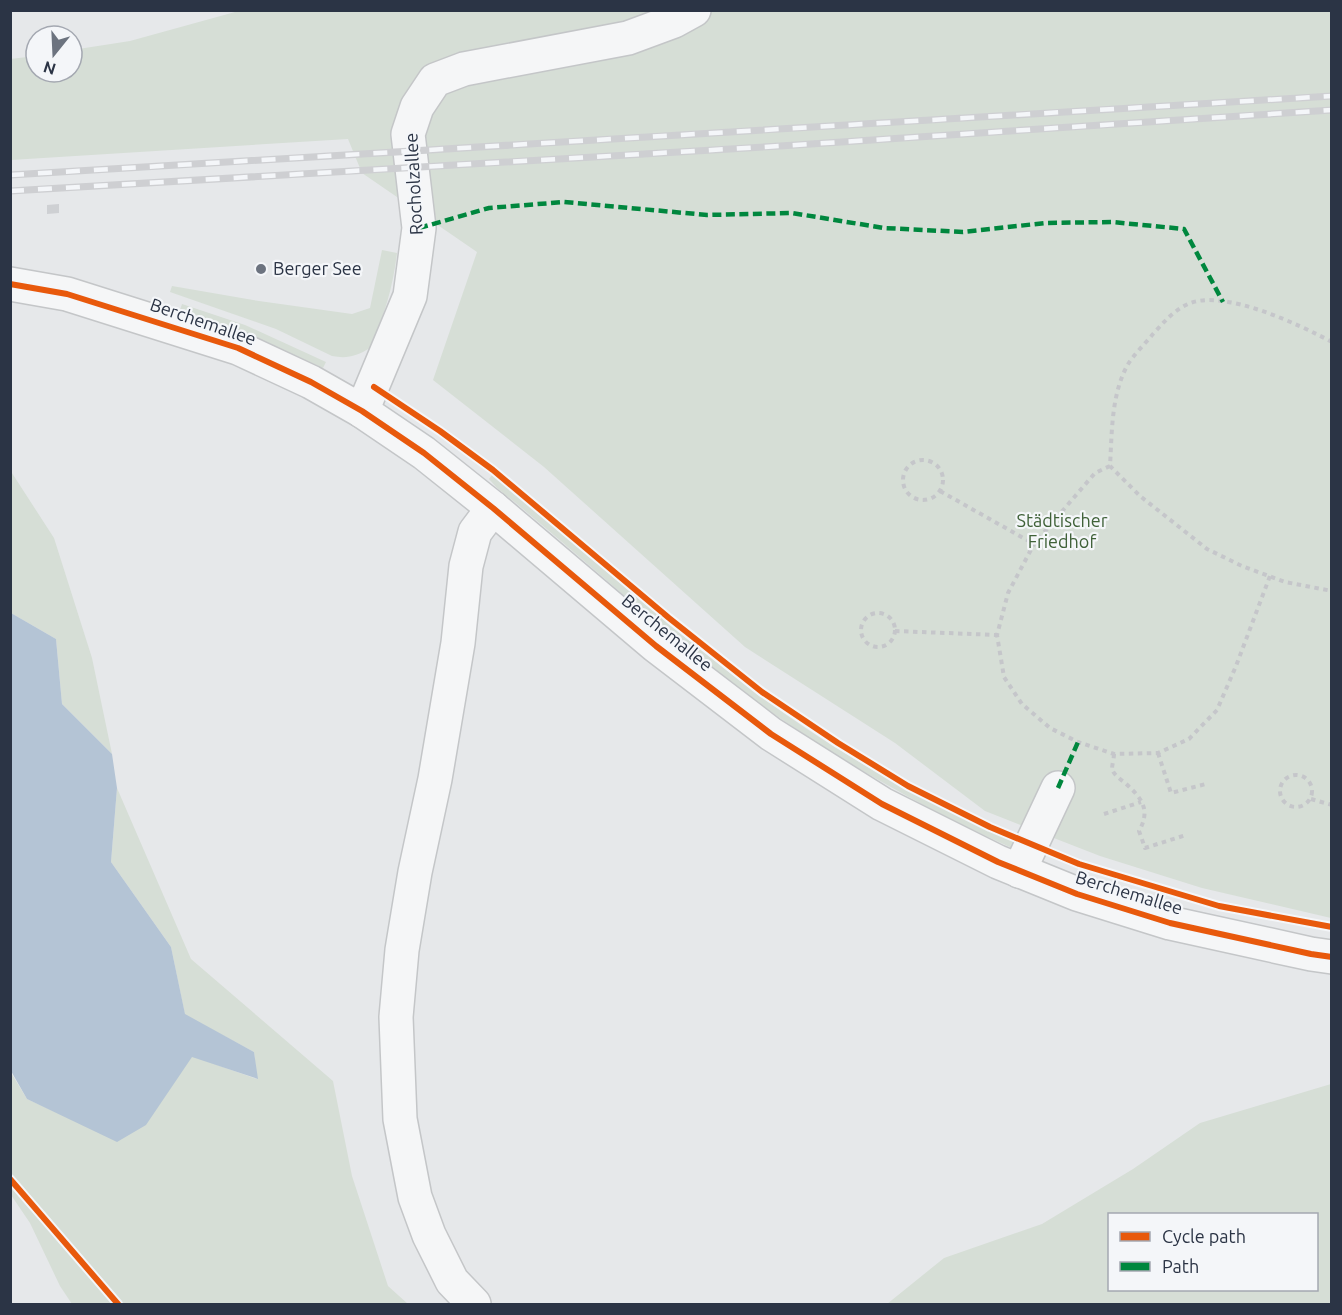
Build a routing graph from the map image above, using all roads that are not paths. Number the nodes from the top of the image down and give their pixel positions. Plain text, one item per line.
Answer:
1 (694, 10) edge
2 (10, 284) edge
3 (362, 411) junction
4 (493, 508) junction
5 (1058, 788) dead end
6 (1019, 871) junction
7 (1332, 957) edge
8 (474, 1305) edge

1 - 3 street, Rocholzallee
2 - 3 street, Berchemallee
3 - 4 street, Berchemallee
4 - 6 street, Berchemallee
4 - 8 street
5 - 6 street
6 - 7 street, Berchemallee

